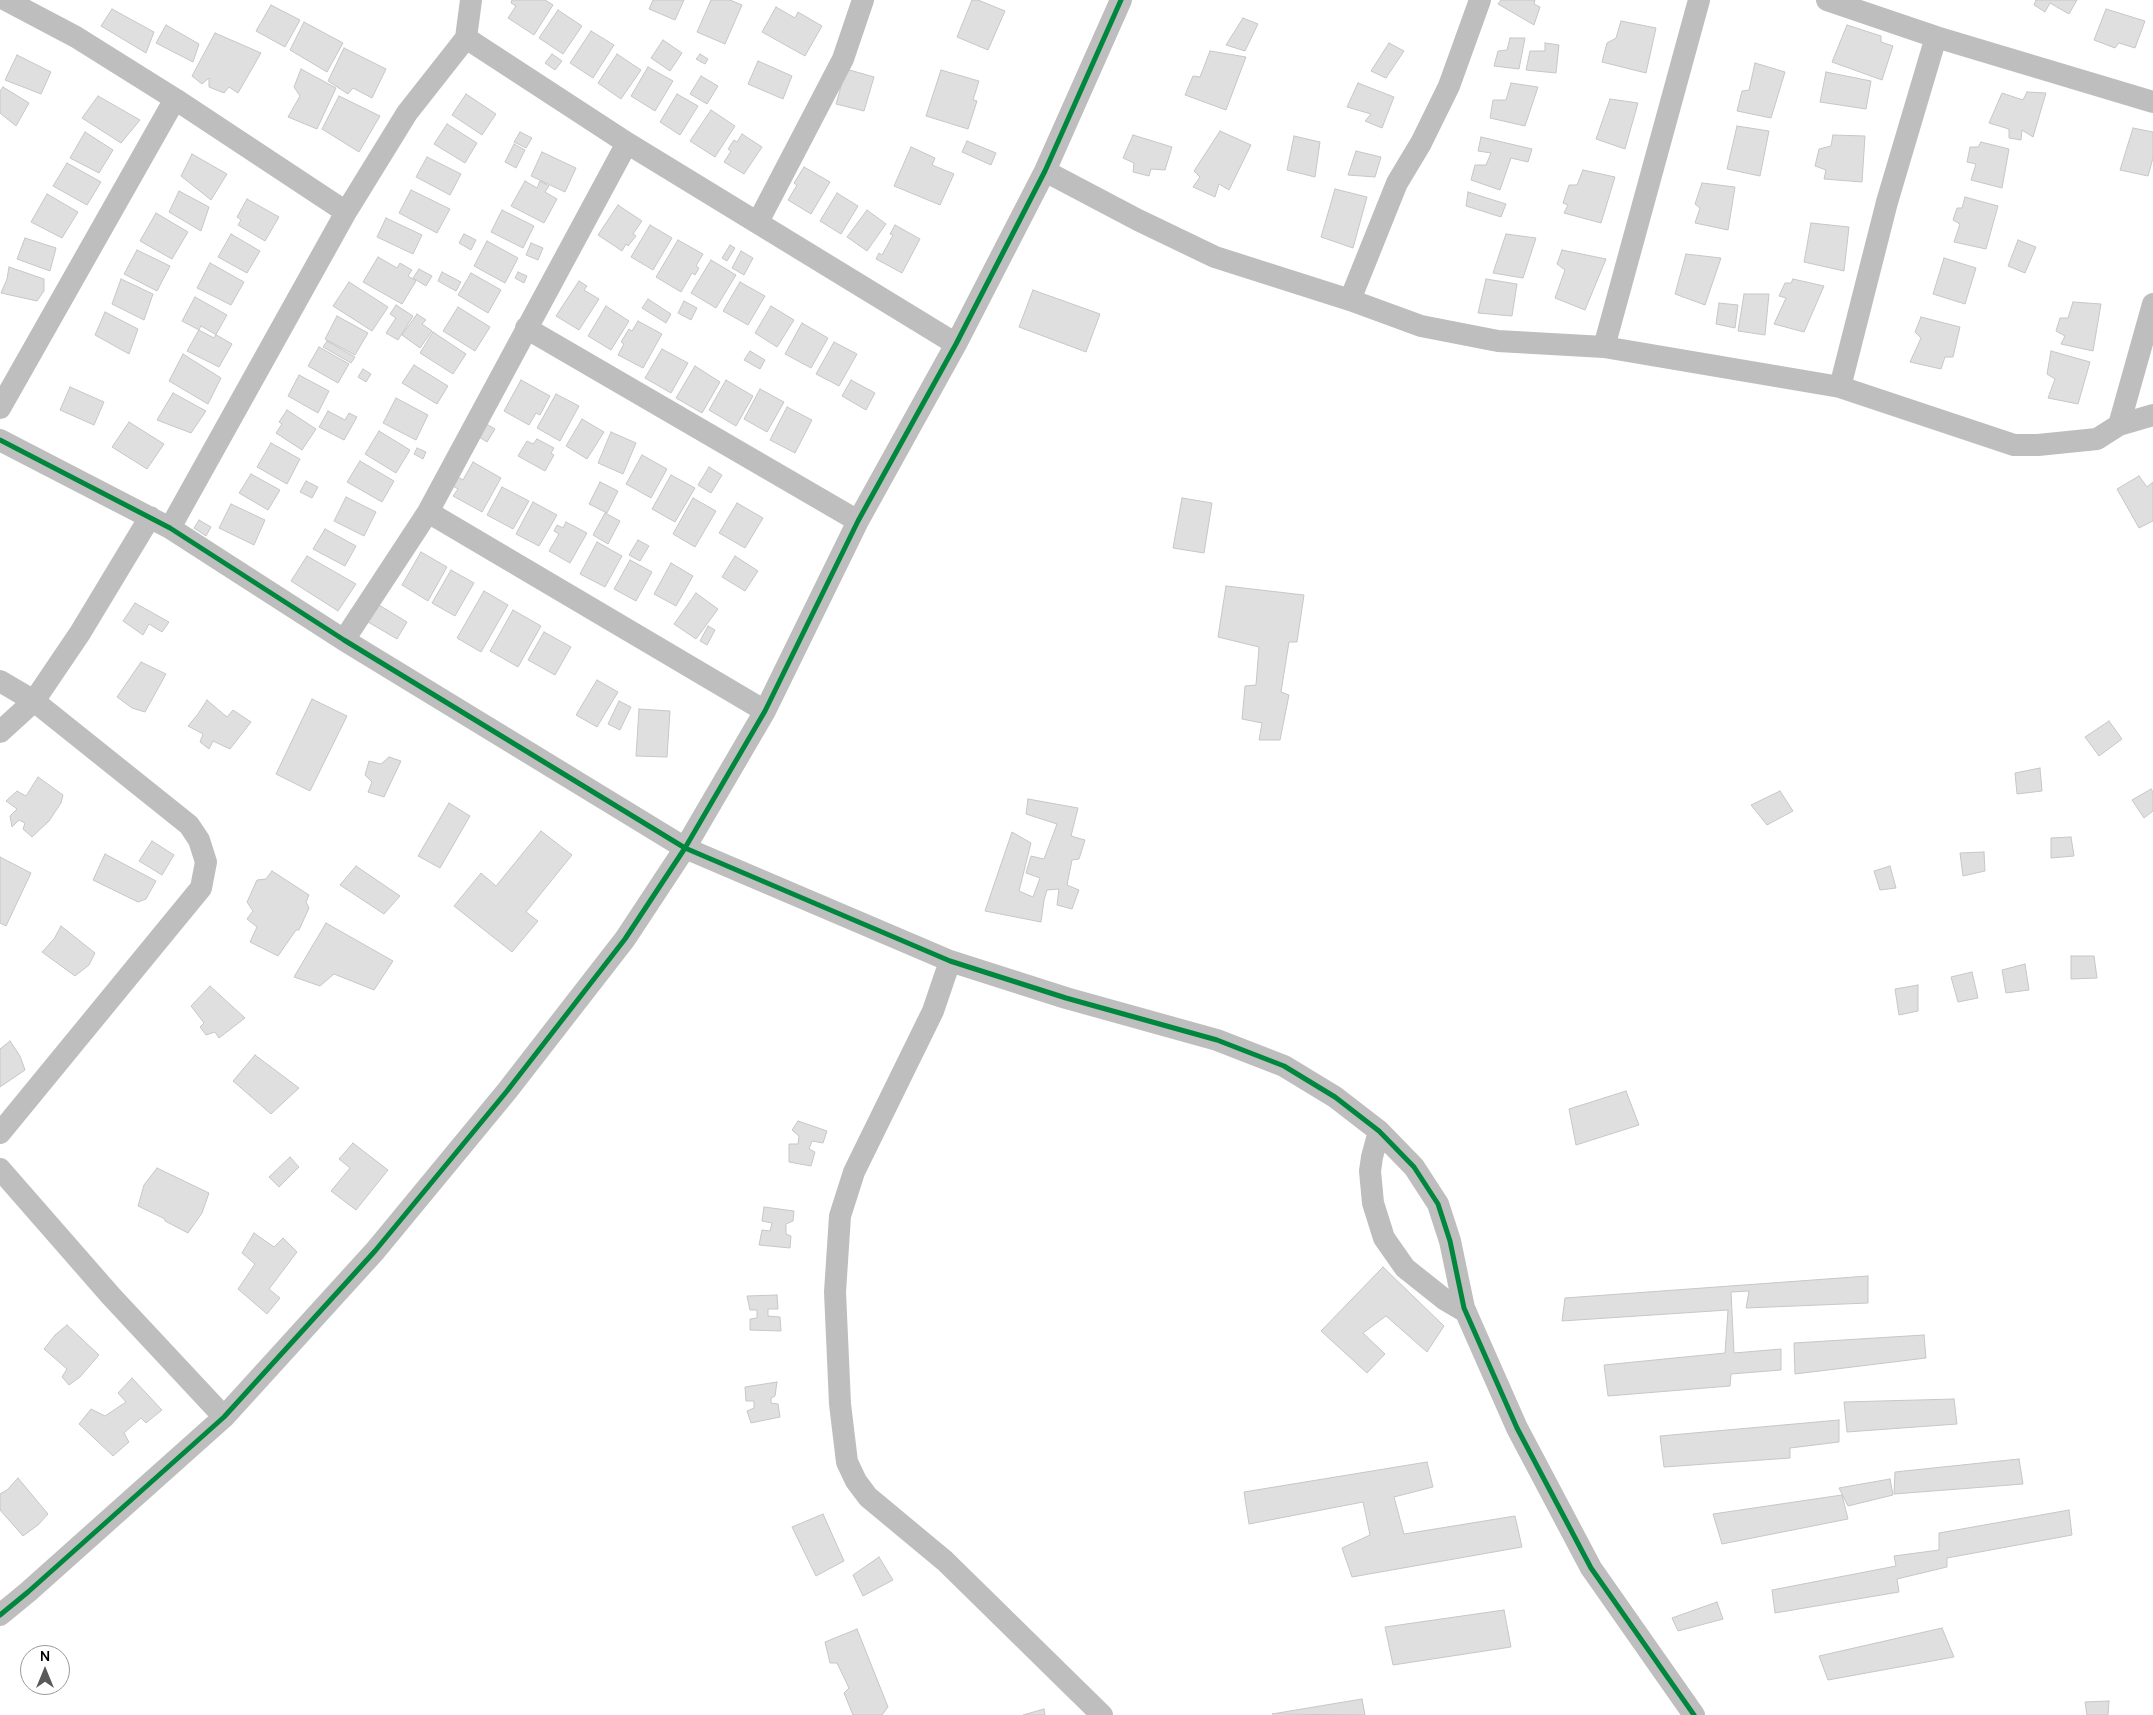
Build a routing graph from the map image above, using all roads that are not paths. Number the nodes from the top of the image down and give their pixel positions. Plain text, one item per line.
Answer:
1 (6, 0) edge
2 (471, 0) edge
3 (1121, 0) edge
4 (1480, 0) edge
5 (1699, 0) edge
6 (1826, 0) edge
7 (858, 1) edge
8 (1936, 37) junction
9 (466, 38) junction
10 (175, 99) junction
11 (2153, 102) edge
12 (628, 143) junction
13 (1045, 171) junction
14 (346, 212) junction
15 (758, 222) junction
16 (1350, 300) junction
17 (2153, 304) edge
18 (526, 328) junction
19 (956, 344) junction
20 (1604, 346) junction
21 (1840, 387) junction
22 (0, 408) edge
23 (2153, 415) edge
24 (2119, 425) junction
25 (0, 440) edge
26 (428, 512) junction
27 (150, 517) junction
28 (858, 521) junction
29 (170, 528) junction
30 (344, 640) junction
31 (0, 681) edge
32 (34, 701) junction
33 (765, 711) junction
34 (0, 732) edge
35 (685, 848) junction
36 (950, 961) junction
37 (1379, 1131) junction
38 (0, 1133) edge
39 (0, 1169) edge
40 (1466, 1312) junction
41 (224, 1417) junction
42 (0, 1615) edge
43 (1102, 1715) edge
44 (1694, 1715) edge

1 - 10 street
2 - 9 street
3 - 13 street
4 - 16 street
5 - 20 street
6 - 8 street
7 - 15 street
8 - 11 street
8 - 21 street
9 - 12 street
9 - 14 street
10 - 14 street
10 - 22 street
12 - 15 street
12 - 18 street
13 - 16 street
13 - 19 street
14 - 29 street
15 - 19 street
16 - 20 street
17 - 24 street
18 - 26 street
18 - 28 street
19 - 28 street
20 - 21 street
21 - 24 street
23 - 24 street
25 - 27 street
26 - 30 street
26 - 33 street
27 - 29 street
27 - 32 street
28 - 33 street
29 - 30 street
30 - 35 street
31 - 32 street
32 - 34 street
32 - 38 street
33 - 35 street
35 - 36 street
35 - 41 street
36 - 37 street
36 - 43 street
37 - 40 street
37 - 40 street
39 - 41 street
40 - 44 street
41 - 42 street

